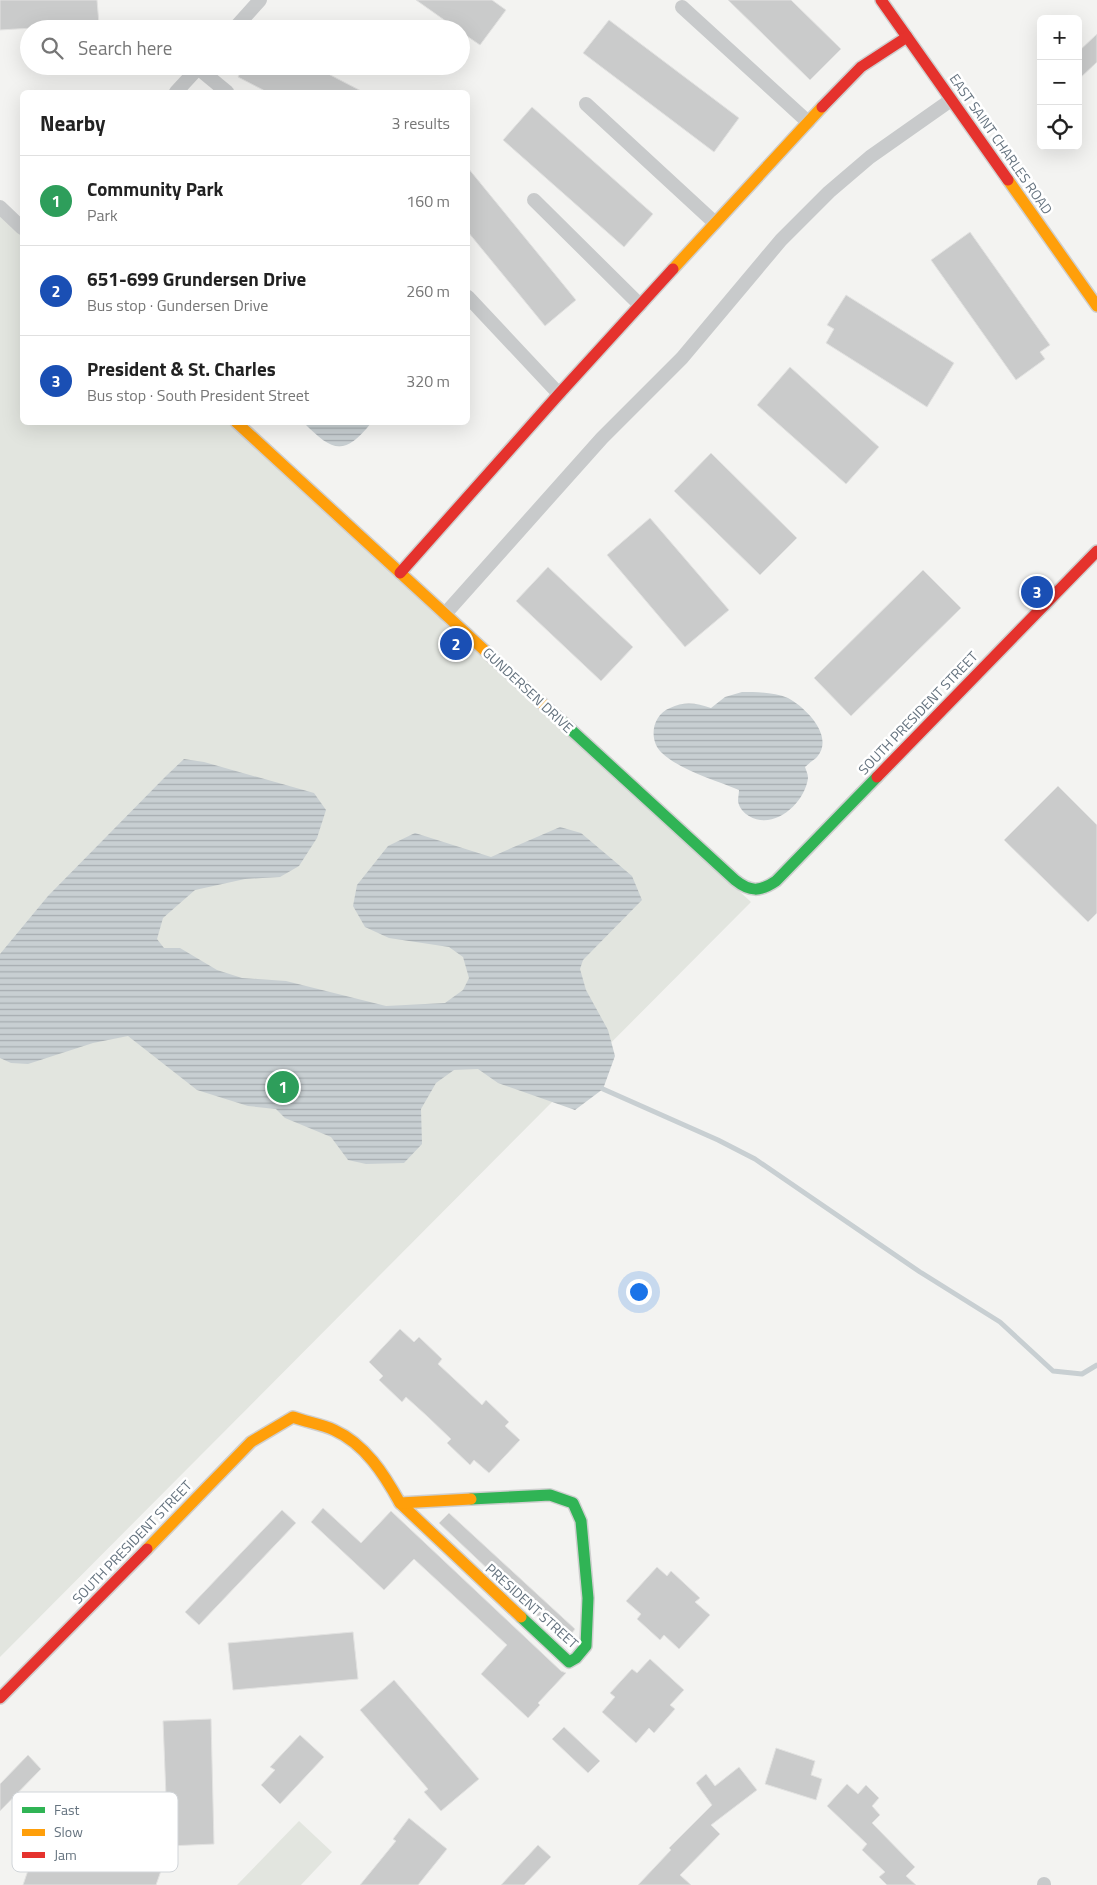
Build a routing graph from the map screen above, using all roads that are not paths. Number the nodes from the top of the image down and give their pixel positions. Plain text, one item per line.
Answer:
1 (260, 0) edge
2 (881, 0) edge
3 (682, 7) dead end
4 (242, 20) edge
5 (907, 37) junction
6 (192, 75) edge
7 (208, 75) edge
8 (178, 90) edge
9 (225, 90) edge
10 (951, 100) junction
11 (586, 104) dead end
12 (808, 122) junction
13 (534, 200) dead end
14 (0, 207) edge
15 (715, 223) junction
16 (20, 226) edge
17 (470, 300) edge
18 (640, 305) junction
19 (1097, 306) edge
20 (559, 394) junction
21 (239, 425) edge
22 (1097, 550) edge
23 (400, 573) junction
24 (445, 614) junction
25 (758, 890) joint
26 (293, 1417) joint
27 (400, 1503) junction
28 (0, 1698) edge

1 - 4 street
2 - 5 street, EAST SAINT CHARLES ROAD
3 - 12 street
5 - 10 street, EAST SAINT CHARLES ROAD
5 - 12 street
6 - 8 street
7 - 9 street
10 - 19 street, EAST SAINT CHARLES ROAD
10 - 24 street
11 - 15 street
12 - 15 street
13 - 18 street
14 - 16 street
15 - 18 street
17 - 20 street
18 - 20 street
20 - 23 street
21 - 23 street, GUNDERSEN DRIVE
22 - 25 street, SOUTH PRESIDENT STREET
23 - 24 street, GUNDERSEN DRIVE
24 - 25 street, GUNDERSEN DRIVE
26 - 27 street, PRESIDENT STREET
26 - 28 street, SOUTH PRESIDENT STREET
27 - 27 street, PRESIDENT STREET

